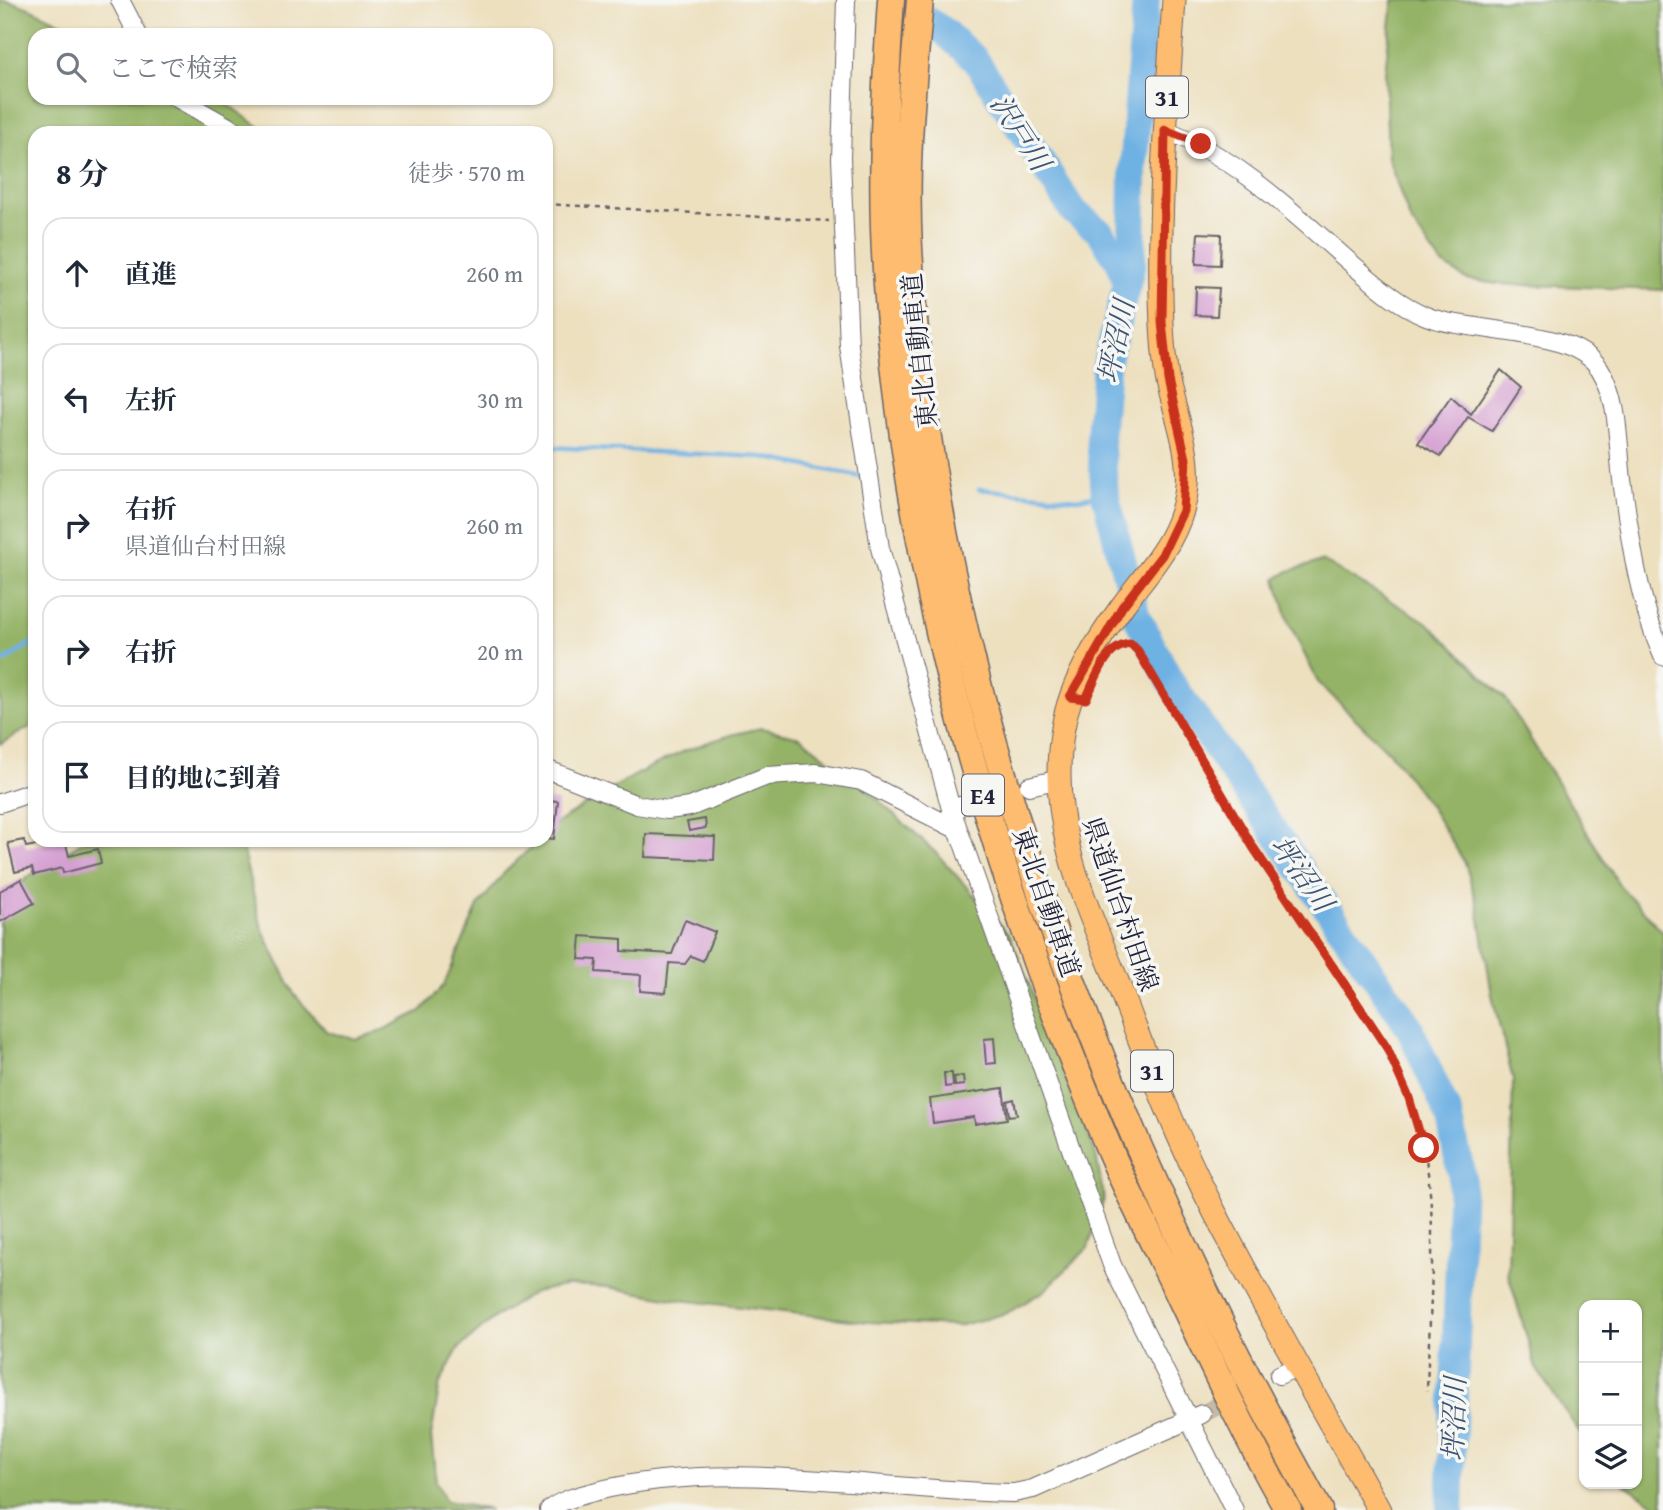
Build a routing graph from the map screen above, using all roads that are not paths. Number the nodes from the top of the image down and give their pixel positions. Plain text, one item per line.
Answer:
1 (120, 0) edge
2 (920, 0) edge
3 (1174, 0) edge
4 (846, 2) edge
5 (890, 13) edge
6 (134, 28) edge
7 (189, 105) edge
8 (227, 126) edge
9 (1165, 130) junction
10 (1655, 617) edge
11 (1663, 656) edge
12 (553, 772) edge
13 (1056, 780) junction
14 (1029, 786) dead end
15 (28, 793) edge
16 (0, 803) edge
17 (970, 803) dead end
18 (951, 809) junction
19 (958, 830) junction
20 (1196, 1418) junction
21 (549, 1510) edge
22 (1234, 1510) edge
23 (1288, 1510) edge
24 (1320, 1510) edge
25 (1379, 1510) edge

1 - 6 street
2 - 24 highway, 東北自動車道 / E4
3 - 9 main road, 県道仙台村田線 / 31
4 - 18 street
5 - 23 highway, 東北自動車道 / E4
7 - 8 street
9 - 10 street
9 - 13 main road, 県道仙台村田線 / 31
10 - 11 street
12 - 19 street
13 - 14 street
13 - 25 main road, 県道仙台村田線 / 31
15 - 16 street
17 - 18 street
18 - 19 street
19 - 20 street
20 - 21 street
20 - 22 street

